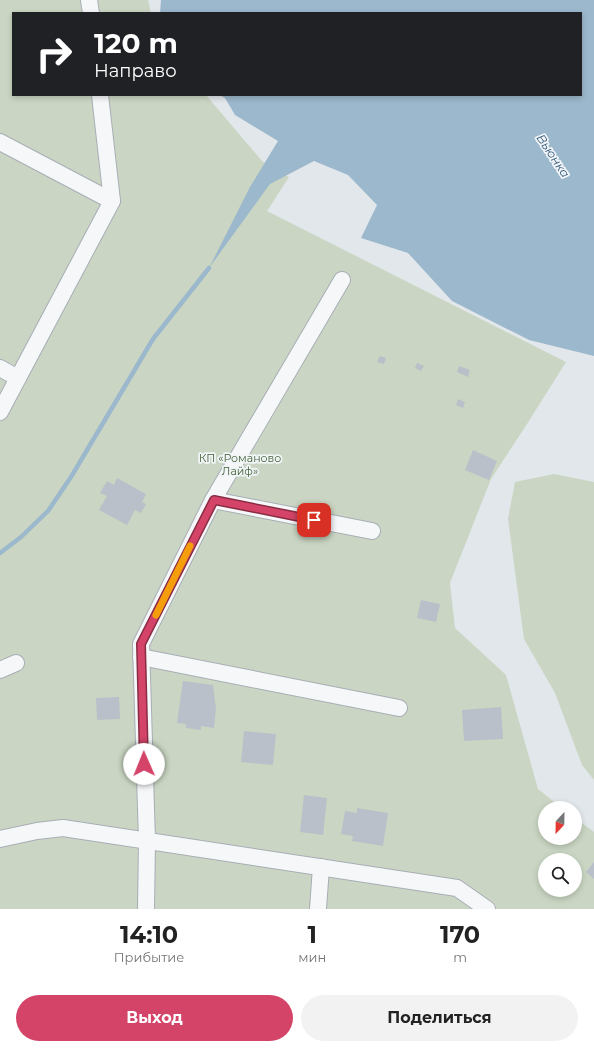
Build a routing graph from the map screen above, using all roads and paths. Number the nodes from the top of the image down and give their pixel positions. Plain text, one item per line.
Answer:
1 (89, 0) edge
2 (91, 12) edge
3 (100, 96) edge
4 (0, 142) edge
5 (112, 201) junction
6 (342, 280) dead end
7 (0, 368) edge
8 (18, 378) junction
9 (0, 412) edge
10 (214, 500) junction
11 (372, 531) dead end
12 (141, 657) junction
13 (16, 663) dead end
14 (0, 670) edge
15 (399, 708) dead end
16 (0, 839) edge
17 (147, 841) junction
18 (321, 867) junction
19 (146, 909) edge
20 (318, 909) edge
21 (486, 909) edge

1 - 2 street
3 - 5 street
4 - 5 street
5 - 8 street
6 - 10 street
7 - 8 street
8 - 9 street
10 - 11 street
10 - 12 street
12 - 15 street
12 - 17 street
13 - 14 street
16 - 17 street
17 - 18 street
17 - 19 street
18 - 20 street
18 - 21 street

